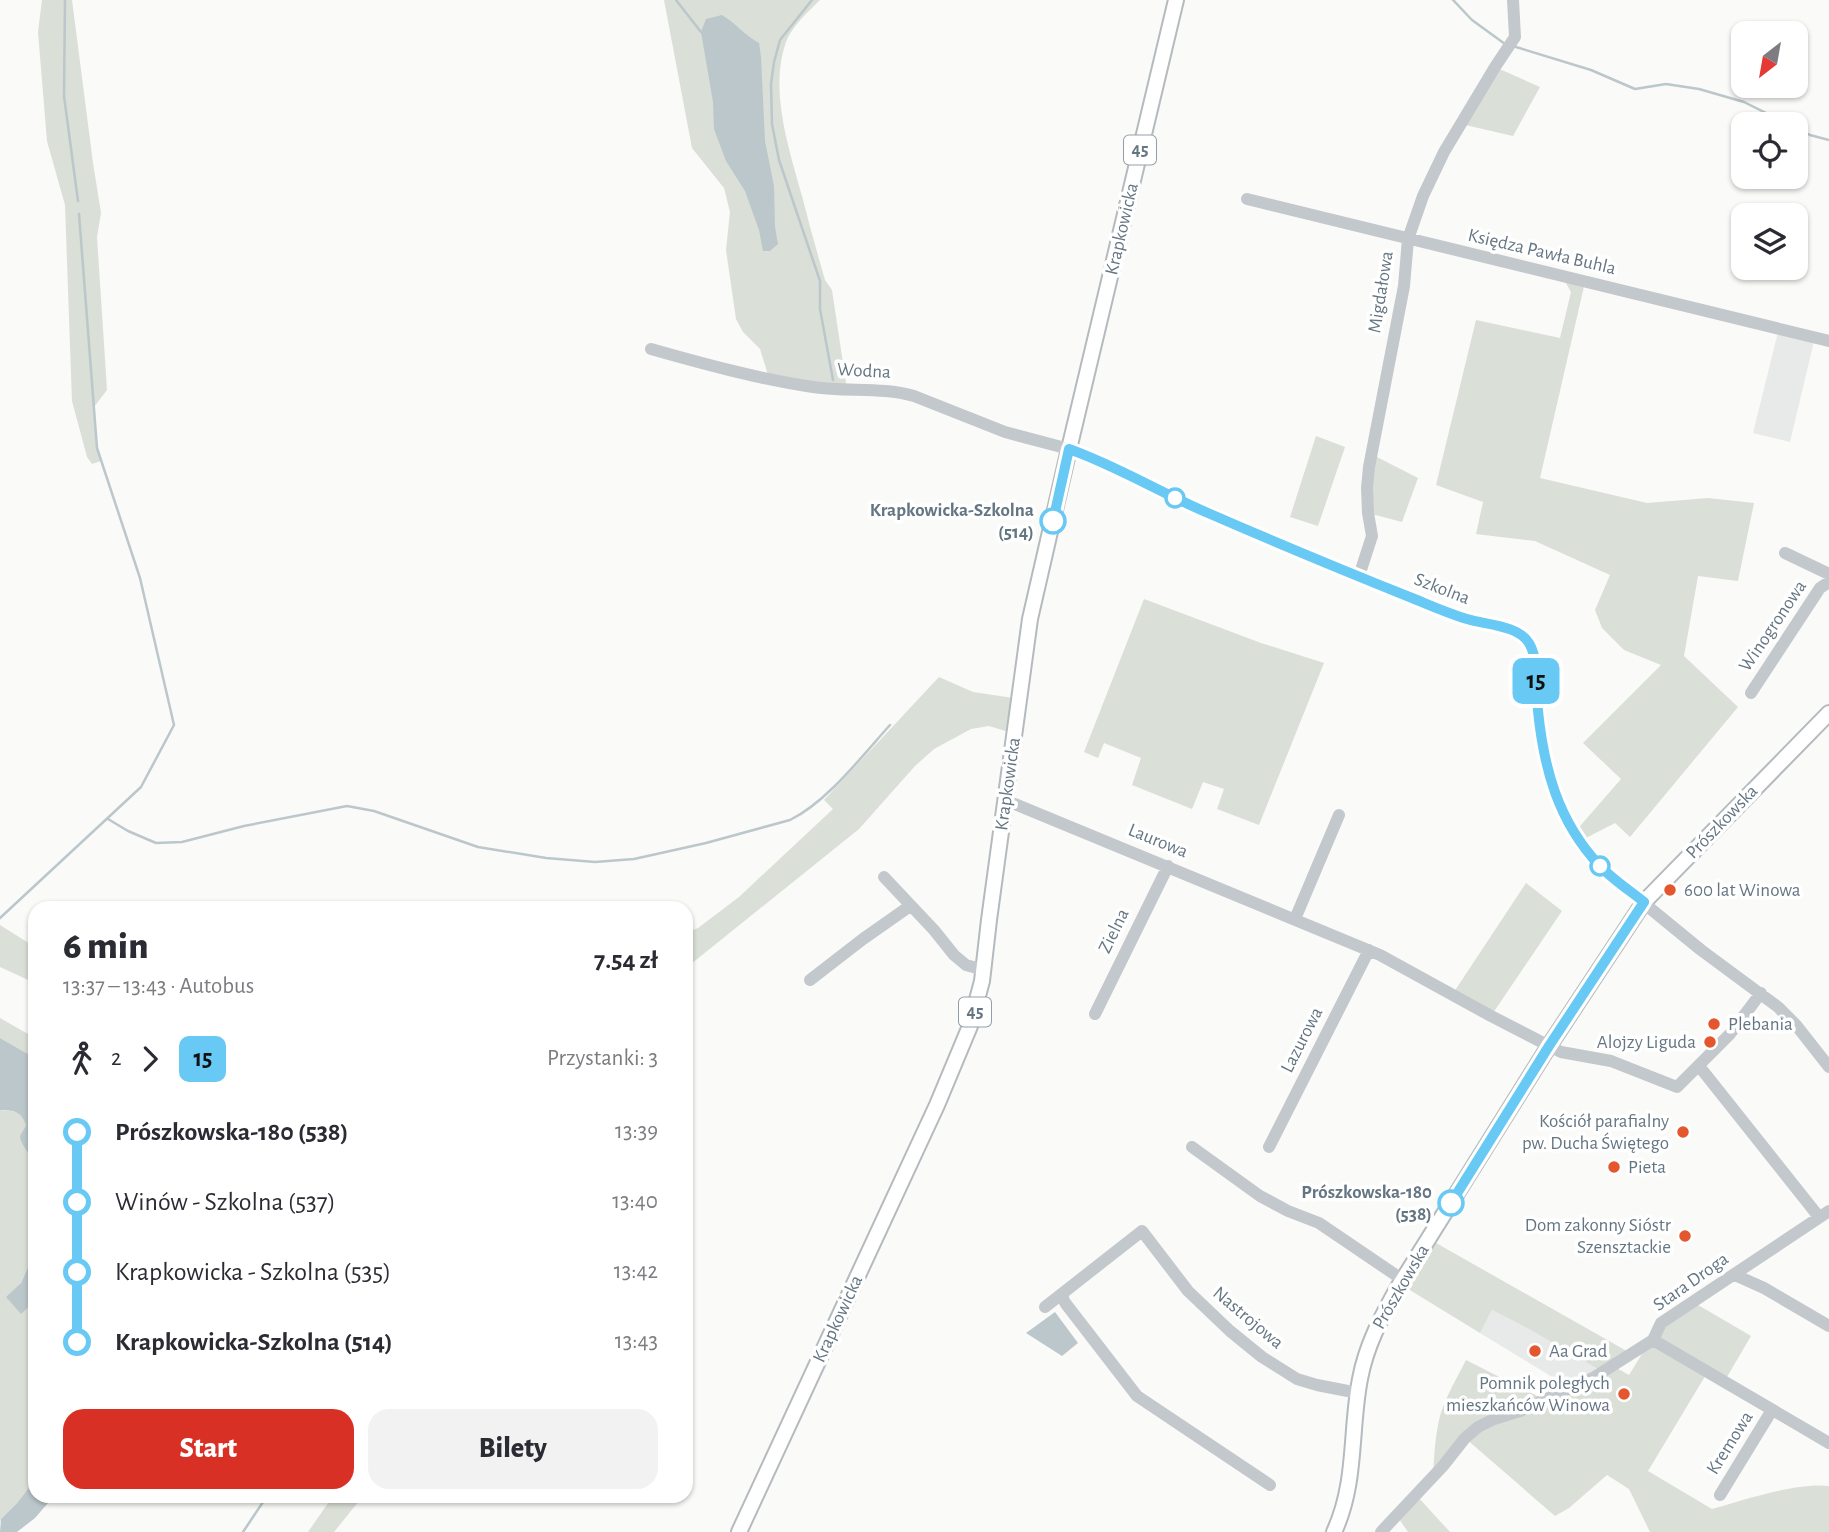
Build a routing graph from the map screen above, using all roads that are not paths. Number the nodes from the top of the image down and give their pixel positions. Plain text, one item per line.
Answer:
1 (1176, 0) edge
2 (1513, 0) edge
3 (1247, 199) dead end
4 (1408, 239) junction
5 (1829, 341) edge
6 (651, 349) dead end
7 (1069, 449) junction
8 (1784, 552) dead end
9 (1829, 574) edge
10 (1359, 576) junction
11 (1829, 582) edge
12 (1751, 693) dead end
13 (1829, 713) edge
14 (1006, 800) junction
15 (1339, 815) dead end
16 (1168, 866) junction
17 (884, 877) dead end
18 (1644, 902) junction
19 (910, 906) junction
20 (1295, 919) junction
21 (1369, 950) junction
22 (984, 970) junction
23 (810, 980) dead end
24 (1761, 993) junction
25 (1095, 1014) dead end
26 (1549, 1046) junction
27 (1699, 1066) junction
28 (1829, 1067) edge
29 (1192, 1147) dead end
30 (1269, 1147) dead end
31 (1824, 1214) edge
32 (1735, 1275) junction
33 (1402, 1280) junction
34 (1063, 1293) junction
35 (1045, 1307) dead end
36 (1829, 1326) edge
37 (1653, 1340) junction
38 (1358, 1393) junction
39 (1772, 1410) junction
40 (1829, 1443) edge
41 (1270, 1485) dead end
42 (1720, 1495) dead end
43 (739, 1532) edge
44 (1334, 1532) edge
45 (1381, 1532) edge

1 - 7 main road, Krapkowicka / 45
2 - 4 street, Migdałowa
3 - 4 street, Księdza Pawła Buhla
4 - 5 street, Księdza Pawła Buhla
4 - 10 street, Migdałowa
6 - 7 street, Wodna
7 - 10 street, Szkolna
7 - 14 main road, Krapkowicka / 45
8 - 9 street, Winogronowa
10 - 18 street, Szkolna
11 - 12 street, Winogronowa
13 - 18 main road, Prószkowska
14 - 16 street, Laurowa
14 - 22 main road, Krapkowicka / 45
15 - 20 street
16 - 20 street, Laurowa
16 - 25 street, Zielna
17 - 19 street
18 - 24 street
18 - 26 main road, Prószkowska
19 - 22 street
19 - 23 street
20 - 21 street, Laurowa
21 - 26 street, Laurowa
21 - 30 street, Lazurowa
22 - 43 main road, Krapkowicka / 45
24 - 27 street
24 - 28 street
26 - 27 street, Laurowa
26 - 33 main road, Prószkowska
27 - 31 street
29 - 33 street
31 - 32 street, Stara Droga
32 - 36 street
32 - 37 street, Stara Droga
33 - 38 main road, Prószkowska
34 - 35 street
34 - 38 street, Nastrojowa
34 - 41 street
37 - 39 street
37 - 45 street, Stara Droga
38 - 44 main road, Prószkowska
39 - 40 street
39 - 42 street, Kremowa

